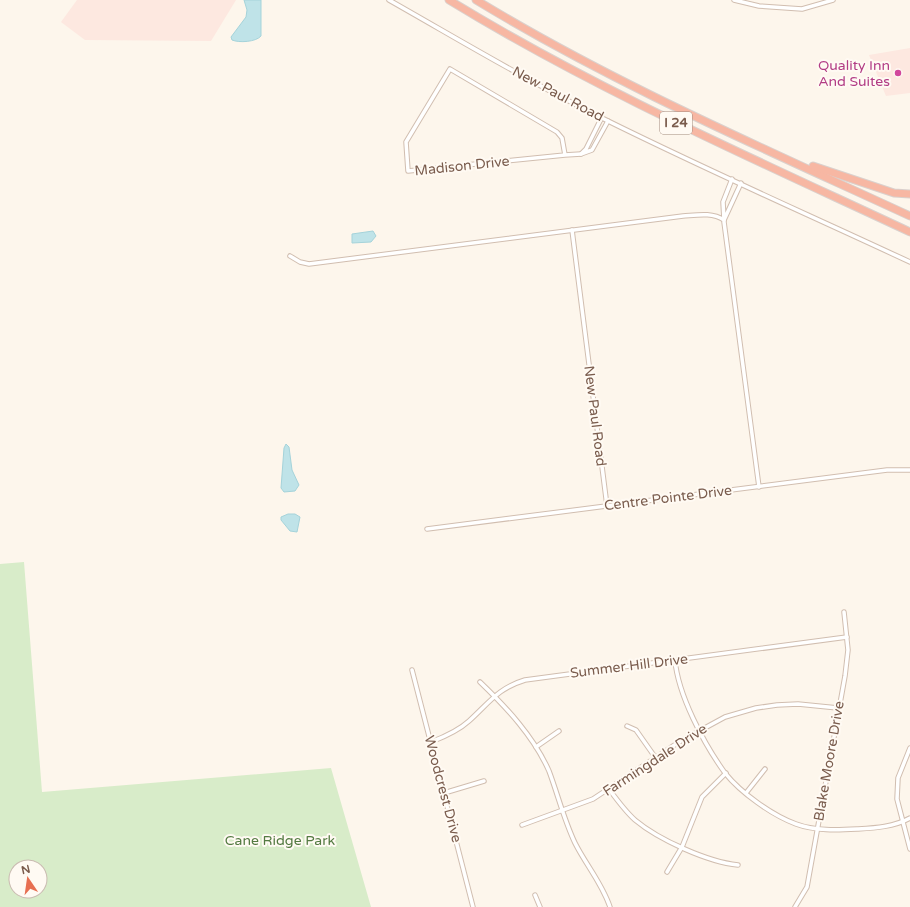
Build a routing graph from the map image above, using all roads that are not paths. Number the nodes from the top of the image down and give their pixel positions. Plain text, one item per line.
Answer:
1 (389, 0) edge
2 (449, 0) edge
3 (476, 0) edge
4 (734, 0) edge
5 (833, 0) edge
6 (602, 118) junction
7 (608, 121) junction
8 (593, 135) junction
9 (599, 138) junction
10 (772, 152) junction
11 (581, 154) junction
12 (565, 155) junction
13 (732, 179) junction
14 (741, 183) junction
15 (910, 194) edge
16 (910, 216) edge
17 (724, 220) junction
18 (572, 230) junction
19 (910, 232) edge
20 (290, 256) dead end
21 (910, 262) edge
22 (910, 470) edge
23 (758, 487) junction
24 (607, 506) junction
25 (427, 529) dead end
26 (844, 612) dead end
27 (847, 637) junction
28 (675, 660) junction
29 (412, 670) dead end
30 (480, 682) dead end
31 (494, 696) junction
32 (838, 708) junction
33 (627, 726) dead end
34 (700, 730) junction
35 (559, 731) dead end
36 (431, 742) junction
37 (536, 747) junction
38 (910, 748) edge
39 (655, 757) junction
40 (765, 769) dead end
41 (726, 773) junction
42 (484, 782) dead end
43 (609, 789) junction
44 (444, 793) junction
45 (746, 793) junction
46 (563, 811) junction
47 (910, 818) edge
48 (902, 822) junction
49 (522, 825) dead end
50 (817, 829) junction
51 (682, 847) junction
52 (910, 849) edge
53 (738, 865) dead end
54 (667, 872) dead end
55 (535, 896) dead end
56 (473, 907) edge
57 (540, 907) edge
58 (610, 907) edge
59 (795, 907) edge

1 - 6 street, New Paul Road
2 - 19 highway, I 24
3 - 10 highway, I 24
4 - 5 street
6 - 7 street, New Paul Road
6 - 8 street
7 - 9 street
7 - 13 street, New Paul Road
8 - 9 street
8 - 11 street
9 - 11 street
10 - 15 highway
10 - 16 highway, I 24
11 - 12 street, Madison Drive
12 - 12 street, Madison Drive
13 - 14 street, New Paul Road
13 - 17 street
14 - 17 street
14 - 21 street, New Paul Road
17 - 18 street
17 - 23 street
18 - 20 street
18 - 24 street, New Paul Road
22 - 23 street, Centre Pointe Drive
23 - 24 street, Centre Pointe Drive
24 - 25 street, Centre Pointe Drive
26 - 27 street, Blake Moore Drive
27 - 28 street, Summer Hill Drive
27 - 32 street, Blake Moore Drive
28 - 31 street, Summer Hill Drive
28 - 34 street
29 - 36 street, Woodcrest Drive
30 - 31 street
31 - 36 street, Summer Hill Drive
31 - 37 street
32 - 34 street, Farmingdale Drive
32 - 50 street, Blake Moore Drive
33 - 39 street
34 - 39 street, Farmingdale Drive
34 - 41 street
35 - 37 street
36 - 44 street, Woodcrest Drive
37 - 46 street
38 - 48 street
39 - 43 street, Farmingdale Drive
40 - 45 street
41 - 45 street
41 - 51 street
42 - 44 street
43 - 46 street, Farmingdale Drive
43 - 51 street
44 - 56 street, Woodcrest Drive
45 - 50 street
46 - 49 street, Farmingdale Drive
46 - 58 street
47 - 48 street
48 - 50 street
48 - 52 street
50 - 59 street, Blake Moore Drive
51 - 53 street
51 - 54 street
55 - 57 street

